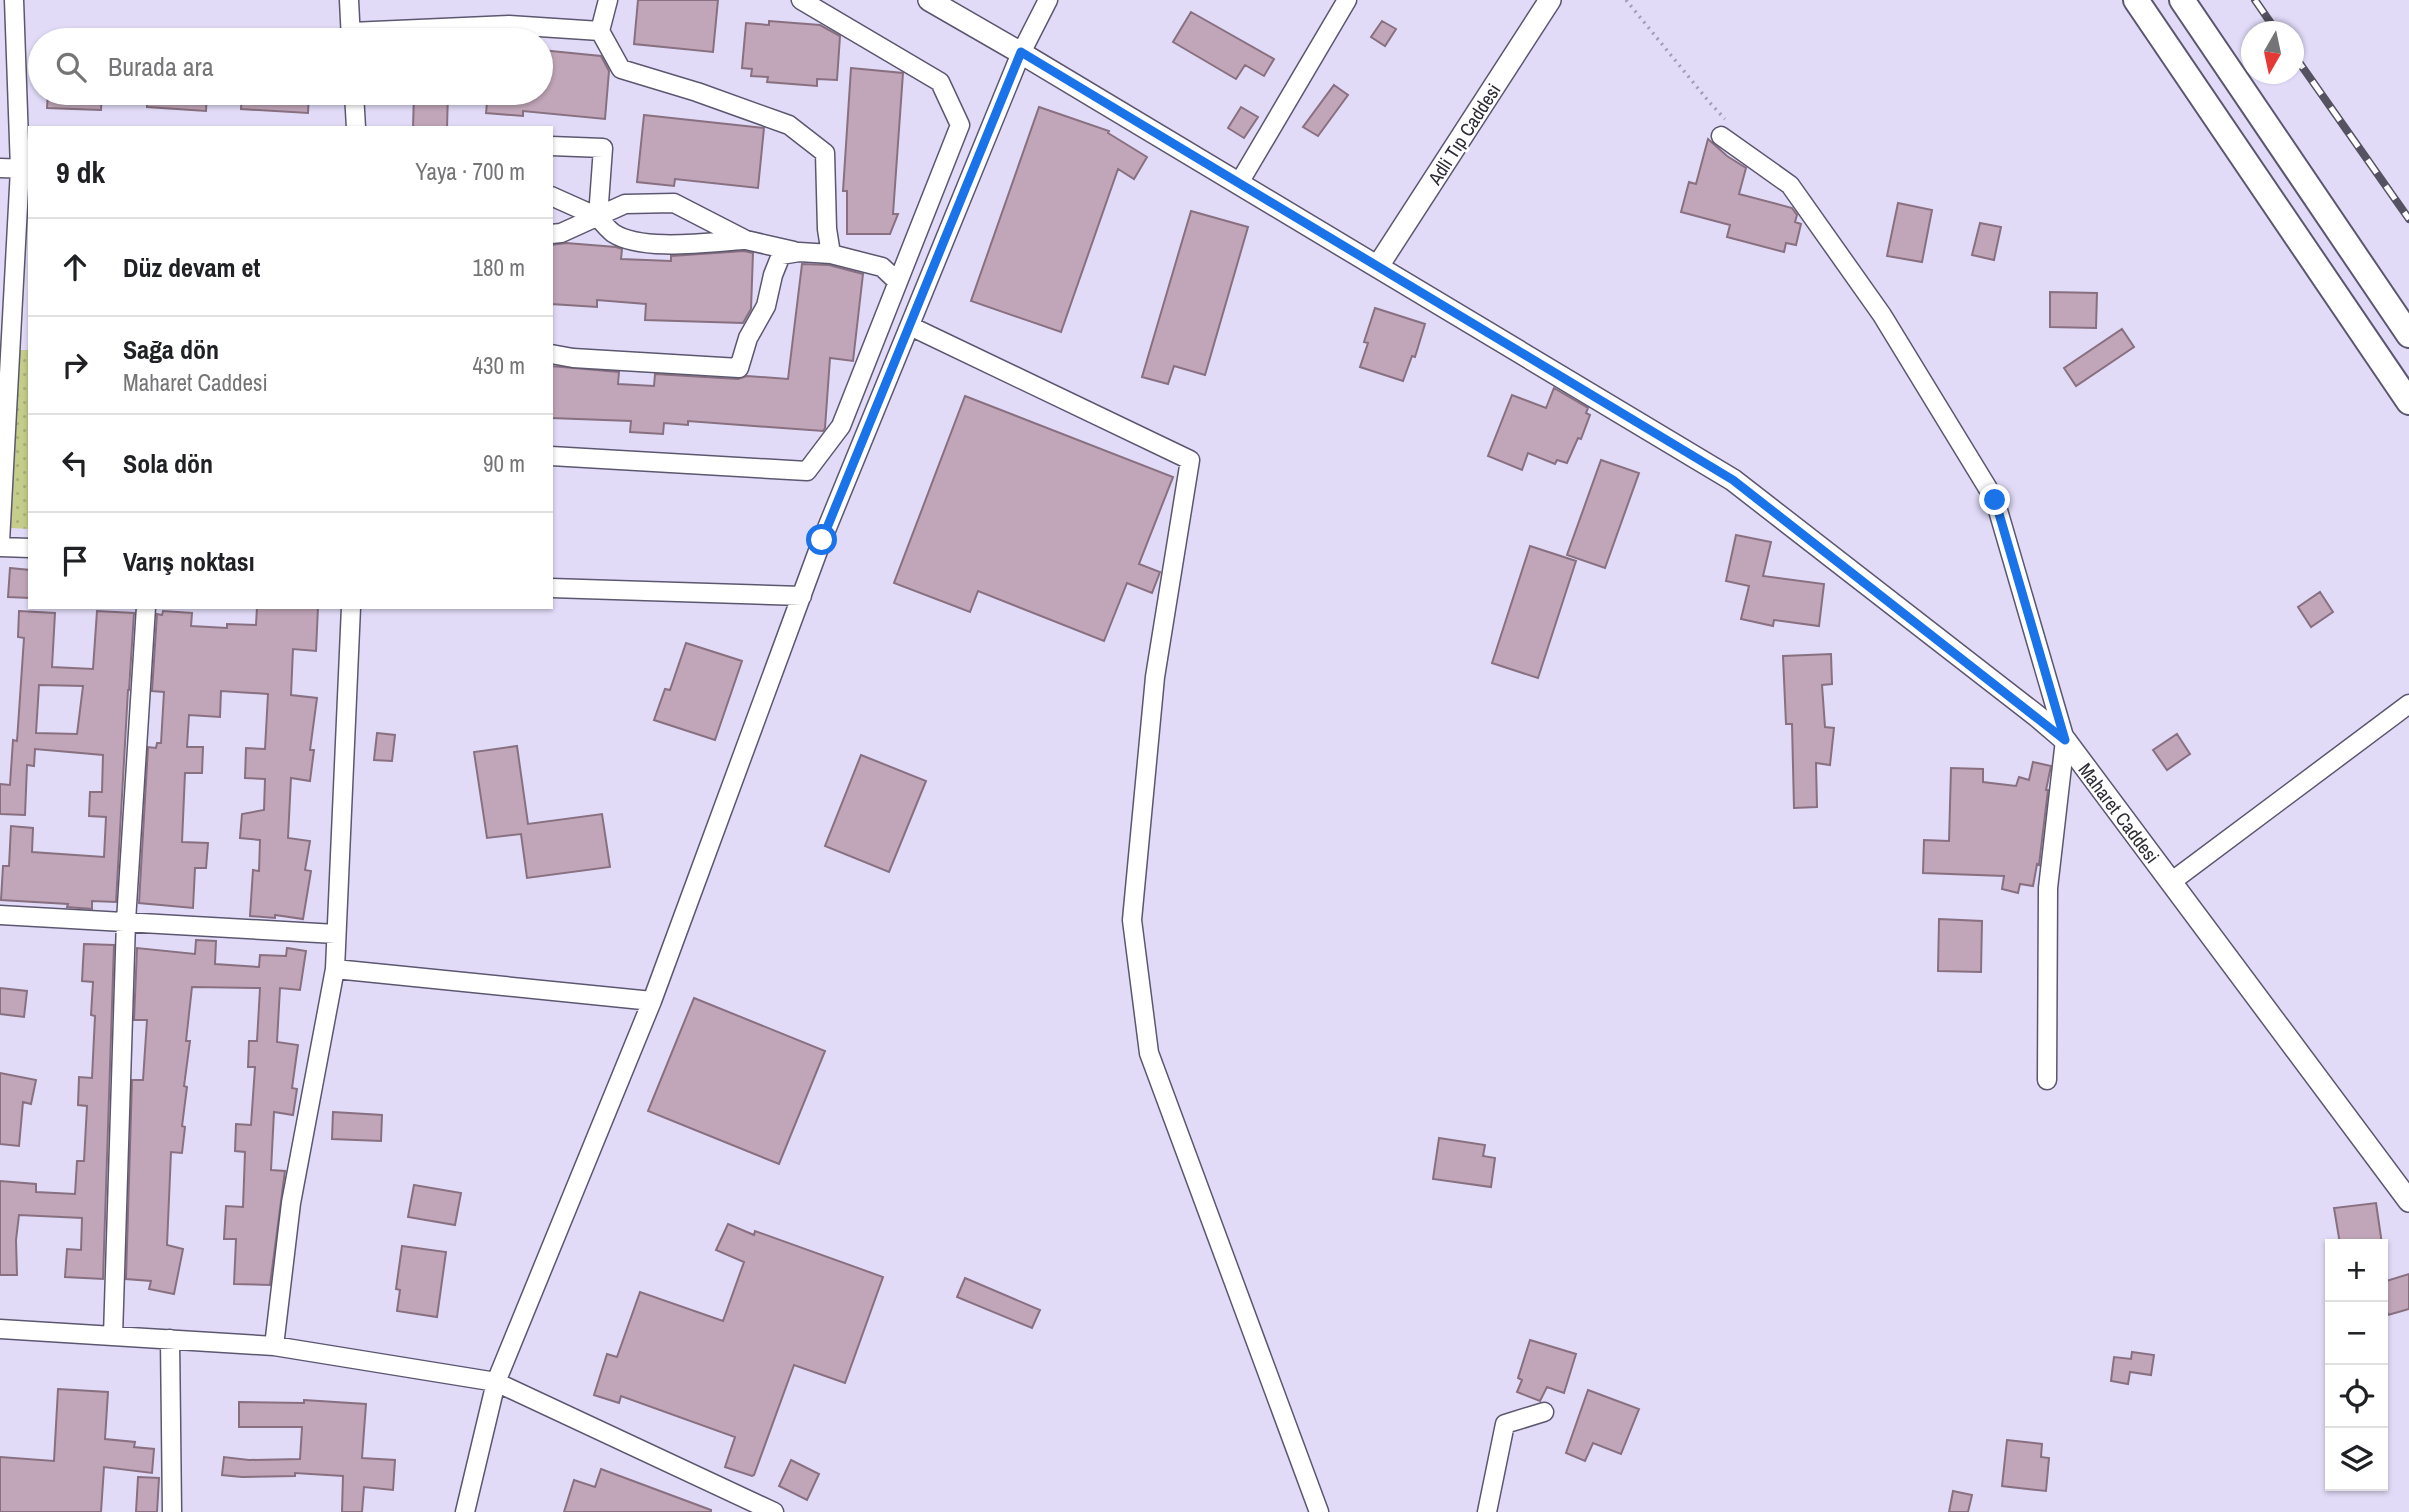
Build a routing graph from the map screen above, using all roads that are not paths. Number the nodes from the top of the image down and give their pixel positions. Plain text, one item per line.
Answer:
1 (14, 0) edge
2 (349, 0) edge
3 (608, 0) edge
4 (802, 0) edge
5 (929, 0) edge
6 (1048, 0) edge
7 (1346, 0) edge
8 (1550, 0) edge
9 (2136, 0) edge
10 (2182, 0) edge
11 (351, 28) edge
12 (466, 28) edge
13 (600, 31) junction
14 (1021, 52) junction
15 (355, 105) edge
16 (356, 126) edge
17 (1724, 129) road end
18 (553, 146) edge
19 (0, 168) edge
20 (25, 169) edge
21 (1239, 183) junction
22 (553, 197) edge
23 (598, 217) junction
24 (553, 234) edge
25 (746, 240) junction
26 (799, 252) junction
27 (831, 254) junction
28 (1378, 267) junction
29 (898, 282) junction
30 (910, 326) junction
31 (2409, 335) edge
32 (553, 354) edge
33 (2409, 402) edge
34 (553, 456) edge
35 (0, 542) edge
36 (0, 547) edge
37 (28, 548) edge
38 (553, 588) edge
39 (802, 596) junction
40 (146, 609) edge
41 (351, 609) edge
42 (2409, 704) edge
43 (2065, 740) junction
44 (2171, 882) junction
45 (0, 915) edge
46 (127, 921) junction
47 (336, 934) junction
48 (335, 969) junction
49 (652, 1001) junction
50 (2047, 1080) dead end
51 (2409, 1201) edge
52 (0, 1329) edge
53 (113, 1336) junction
54 (170, 1339) junction
55 (274, 1346) junction
56 (496, 1382) junction
57 (1544, 1412) dead end
58 (172, 1512) edge
59 (465, 1512) edge
60 (774, 1512) edge
61 (1319, 1512) edge
62 (1487, 1512) edge

1 - 20 street
2 - 11 street
3 - 13 street
4 - 29 street
5 - 14 street, Maharet Caddesi
6 - 14 street
7 - 21 street
8 - 28 street, Adli Tıp Caddesi
9 - 33 main road
10 - 31 main road
12 - 13 street
13 - 27 street
14 - 21 street, Maharet Caddesi
14 - 30 street
15 - 16 street
17 - 43 street
18 - 23 street
19 - 20 street
20 - 35 street
21 - 28 street, Maharet Caddesi
22 - 23 street
23 - 24 street
23 - 25 street
23 - 25 street
25 - 26 street
26 - 27 street
26 - 32 street
27 - 29 street
28 - 43 street, Maharet Caddesi
29 - 34 street
30 - 39 street
30 - 61 street
36 - 37 street
38 - 39 street
39 - 49 street
40 - 46 street
41 - 47 street
42 - 44 street
43 - 44 street, Maharet Caddesi
43 - 50 street
44 - 51 street, Maharet Caddesi
45 - 46 street
46 - 47 street
46 - 53 street
47 - 48 street
48 - 49 street
48 - 55 street
49 - 56 street
52 - 53 street
53 - 54 street
54 - 55 street
54 - 58 street
55 - 56 street
56 - 59 street
56 - 60 street
57 - 62 street

